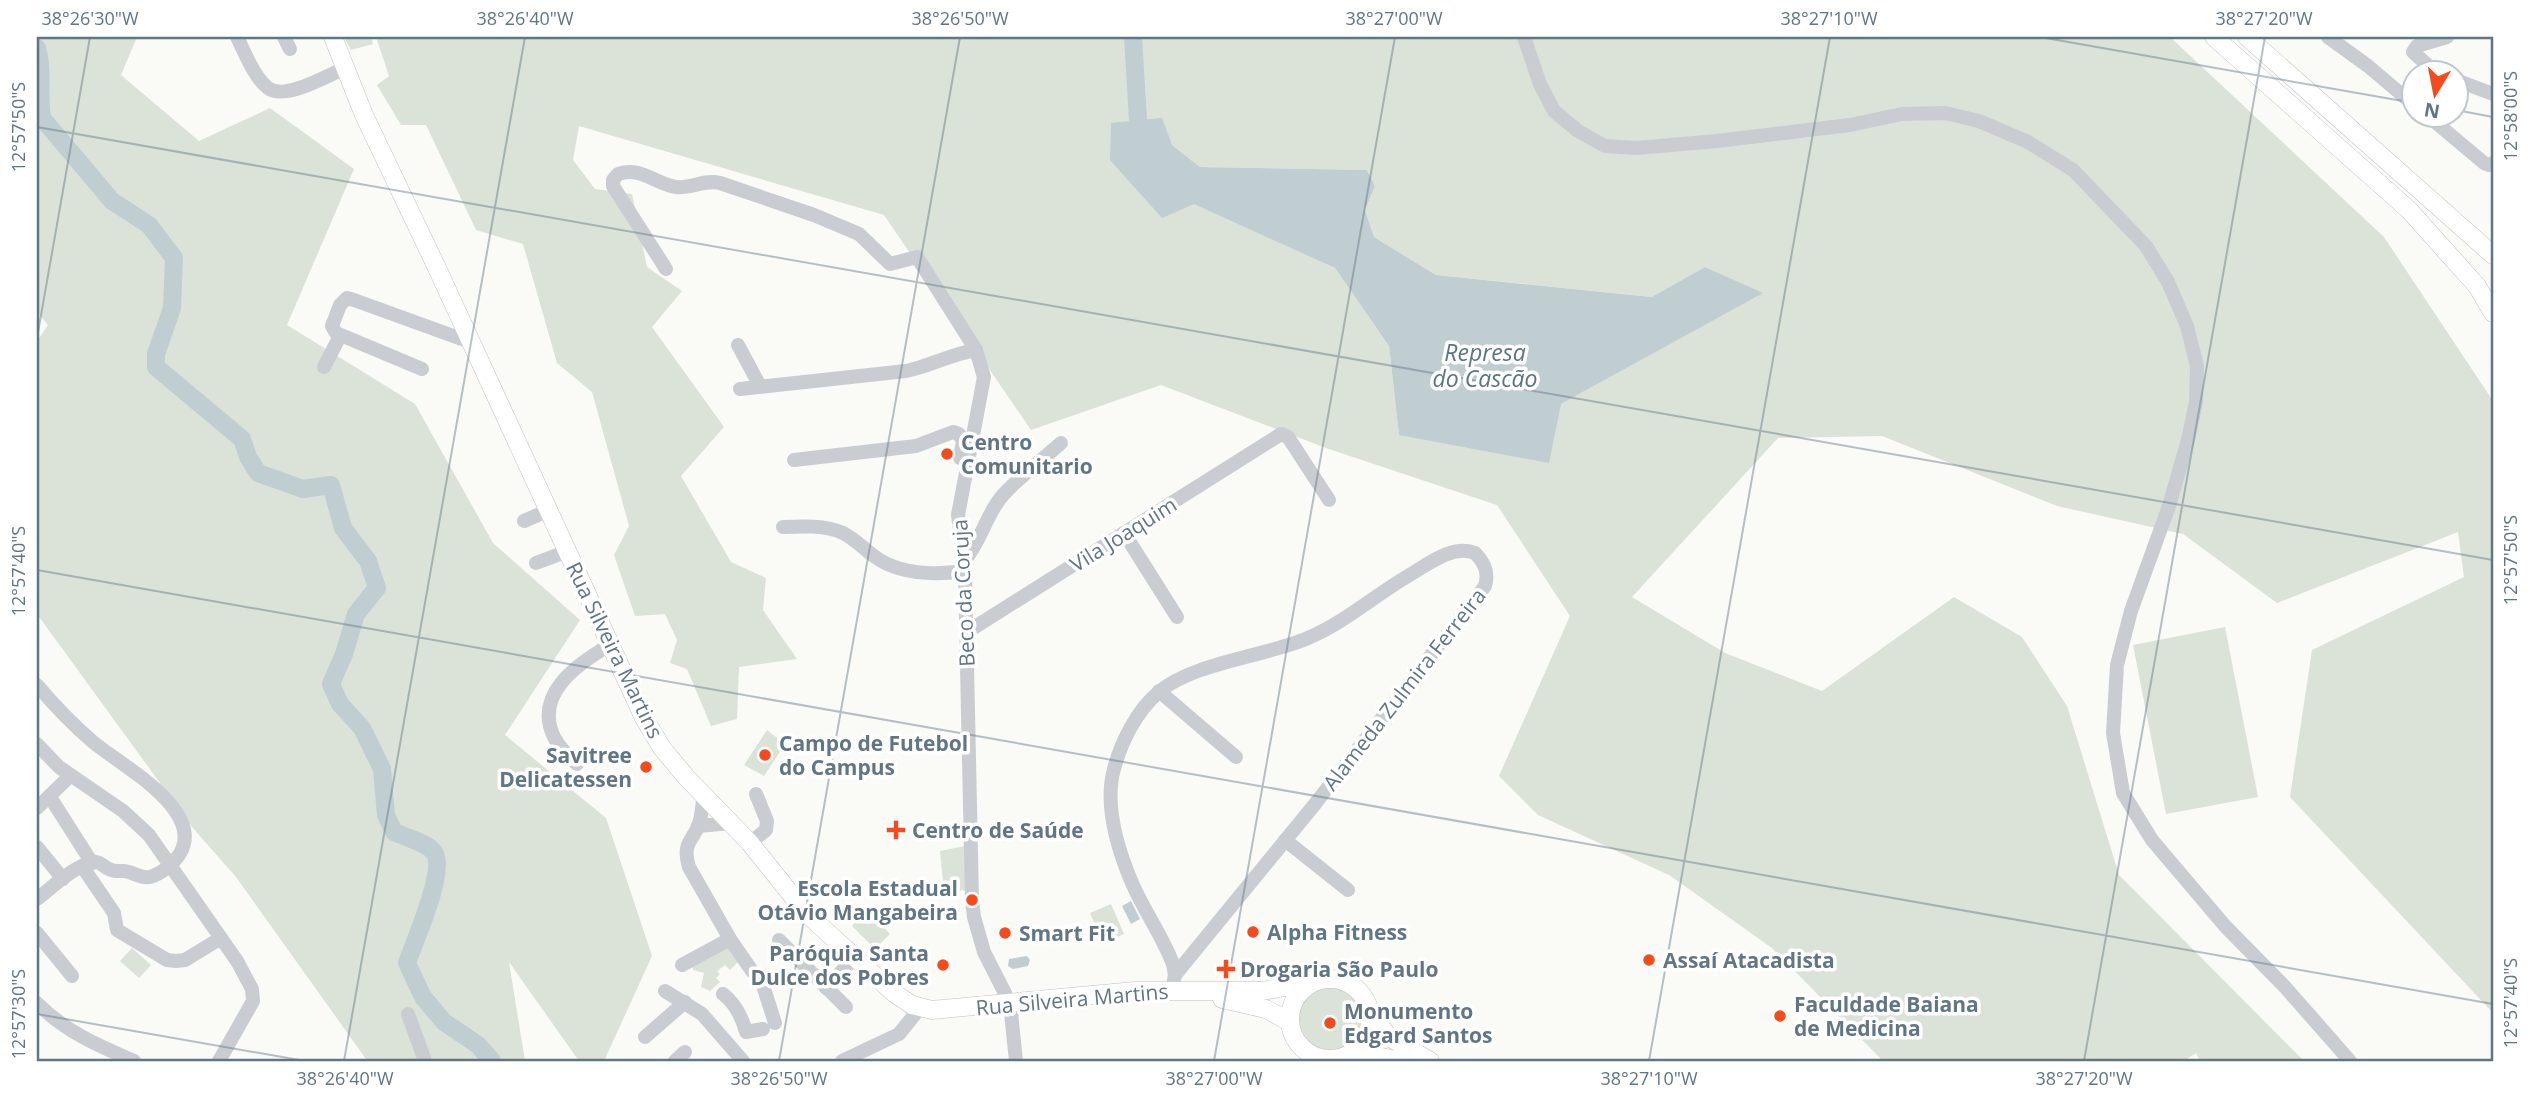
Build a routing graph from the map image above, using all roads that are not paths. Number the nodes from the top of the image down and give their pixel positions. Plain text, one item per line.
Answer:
1 (237, 37) edge
2 (332, 37) edge
3 (1524, 37) edge
4 (2214, 37) edge
5 (2246, 37) edge
6 (2328, 37) edge
7 (2447, 37) edge
8 (2422, 60) edge
9 (345, 68) junction
10 (2470, 85) edge
11 (2400, 93) edge
12 (2493, 94) edge
13 (2445, 130) edge
14 (2493, 163) edge
15 (2493, 255) edge
16 (666, 269) dead end
17 (2493, 313) edge
18 (341, 336) junction
19 (470, 342) junction
20 (738, 345) dead end
21 (975, 350) junction
22 (324, 367) dead end
23 (422, 369) dead end
24 (760, 386) junction
25 (740, 389) dead end
26 (1061, 443) dead end
27 (794, 460) dead end
28 (1329, 500) dead end
29 (549, 510) junction
30 (958, 515) junction
31 (524, 521) dead end
32 (783, 527) dead end
33 (1124, 533) junction
34 (568, 551) junction
35 (536, 563) dead end
36 (964, 566) junction
37 (1177, 617) dead end
38 (967, 632) junction
39 (610, 645) junction
40 (37, 685) edge
41 (1159, 691) junction
42 (37, 744) edge
43 (1236, 757) dead end
44 (577, 764) dead end
45 (70, 776) junction
46 (756, 794) dead end
47 (704, 795) junction
48 (50, 797) junction
49 (37, 808) edge
50 (731, 823) junction
51 (698, 826) junction
52 (1285, 840) junction
53 (750, 843) junction
54 (38, 850) edge
55 (87, 864) junction
56 (171, 865) junction
57 (63, 879) junction
58 (1348, 890) dead end
59 (37, 899) edge
60 (37, 933) edge
61 (221, 938) junction
62 (730, 939) junction
63 (779, 940) dead end
64 (854, 958) junction
65 (682, 965) dead end
66 (72, 975) dead end
67 (1313, 982) junction
68 (1174, 983) junction
69 (826, 988) junction
70 (665, 991) dead end
71 (1202, 992) junction
72 (723, 994) dead end
73 (685, 1002) junction
74 (37, 1003) edge
75 (1010, 1003) junction
76 (846, 1007) dead end
77 (920, 1008) junction
78 (1370, 1013) junction
79 (408, 1014) dead end
80 (1292, 1031) junction
81 (645, 1037) dead end
82 (1354, 1051) junction
83 (868, 1056) edge
84 (1332, 1060) edge
85 (134, 1061) edge
86 (219, 1061) edge
87 (425, 1061) edge
88 (743, 1061) edge
89 (842, 1061) edge
90 (1016, 1061) edge
91 (1296, 1061) edge
92 (1401, 1061) edge
93 (1430, 1061) edge
94 (2350, 1061) edge

1 - 9 street
2 - 9 main road, Rua Silveira Martins
3 - 94 street
4 - 17 main road
5 - 15 main road
6 - 11 street
7 - 8 street
9 - 19 main road, Rua Silveira Martins
10 - 12 street
13 - 14 street
16 - 21 street, Beco da Coruja
18 - 19 street
18 - 22 street
18 - 23 street
19 - 29 main road, Rua Silveira Martins
20 - 24 street
21 - 24 street
21 - 30 street, Beco da Coruja
24 - 25 street
26 - 36 street
27 - 30 street
28 - 33 street, Vila Joaquim
29 - 31 street
29 - 34 main road, Rua Silveira Martins
30 - 36 street, Beco da Coruja
32 - 36 street
33 - 37 street
33 - 38 street, Vila Joaquim
34 - 35 street
34 - 39 main road, Rua Silveira Martins
36 - 38 street, Beco da Coruja
38 - 75 street, Beco da Coruja
39 - 44 street
39 - 47 main road, Rua Silveira Martins
40 - 56 street
41 - 43 street
41 - 52 street, Alameda Zulmira Ferreira
41 - 68 street, Alameda Zulmira Ferreira
42 - 45 street
45 - 48 street
45 - 56 street
46 - 53 street
47 - 50 main road, Rua Silveira Martins
47 - 51 street
48 - 49 street
48 - 55 street
50 - 51 street
50 - 53 main road, Rua Silveira Martins
51 - 62 street
52 - 58 street
52 - 68 street, Alameda Zulmira Ferreira
53 - 64 main road, Rua Silveira Martins
54 - 57 street
55 - 56 street
55 - 57 street
55 - 61 street
56 - 61 street
57 - 59 street
60 - 66 street
61 - 86 street
62 - 65 street
62 - 72 street
63 - 69 street
64 - 69 street
64 - 77 main road, Rua Silveira Martins
67 - 71 main road, Rua Silveira Martins
67 - 78 main road
67 - 80 main road
68 - 71 main road, Rua Silveira Martins
68 - 75 main road, Rua Silveira Martins
69 - 76 street
70 - 73 street
71 - 80 main road, Rua Silveira Martins
73 - 81 street
73 - 88 street
74 - 85 street
75 - 77 main road, Rua Silveira Martins
75 - 90 street
77 - 83 street
78 - 82 main road
78 - 93 main road
79 - 87 street
80 - 84 main road
80 - 91 main road
82 - 84 main road
82 - 92 main road
83 - 89 street

